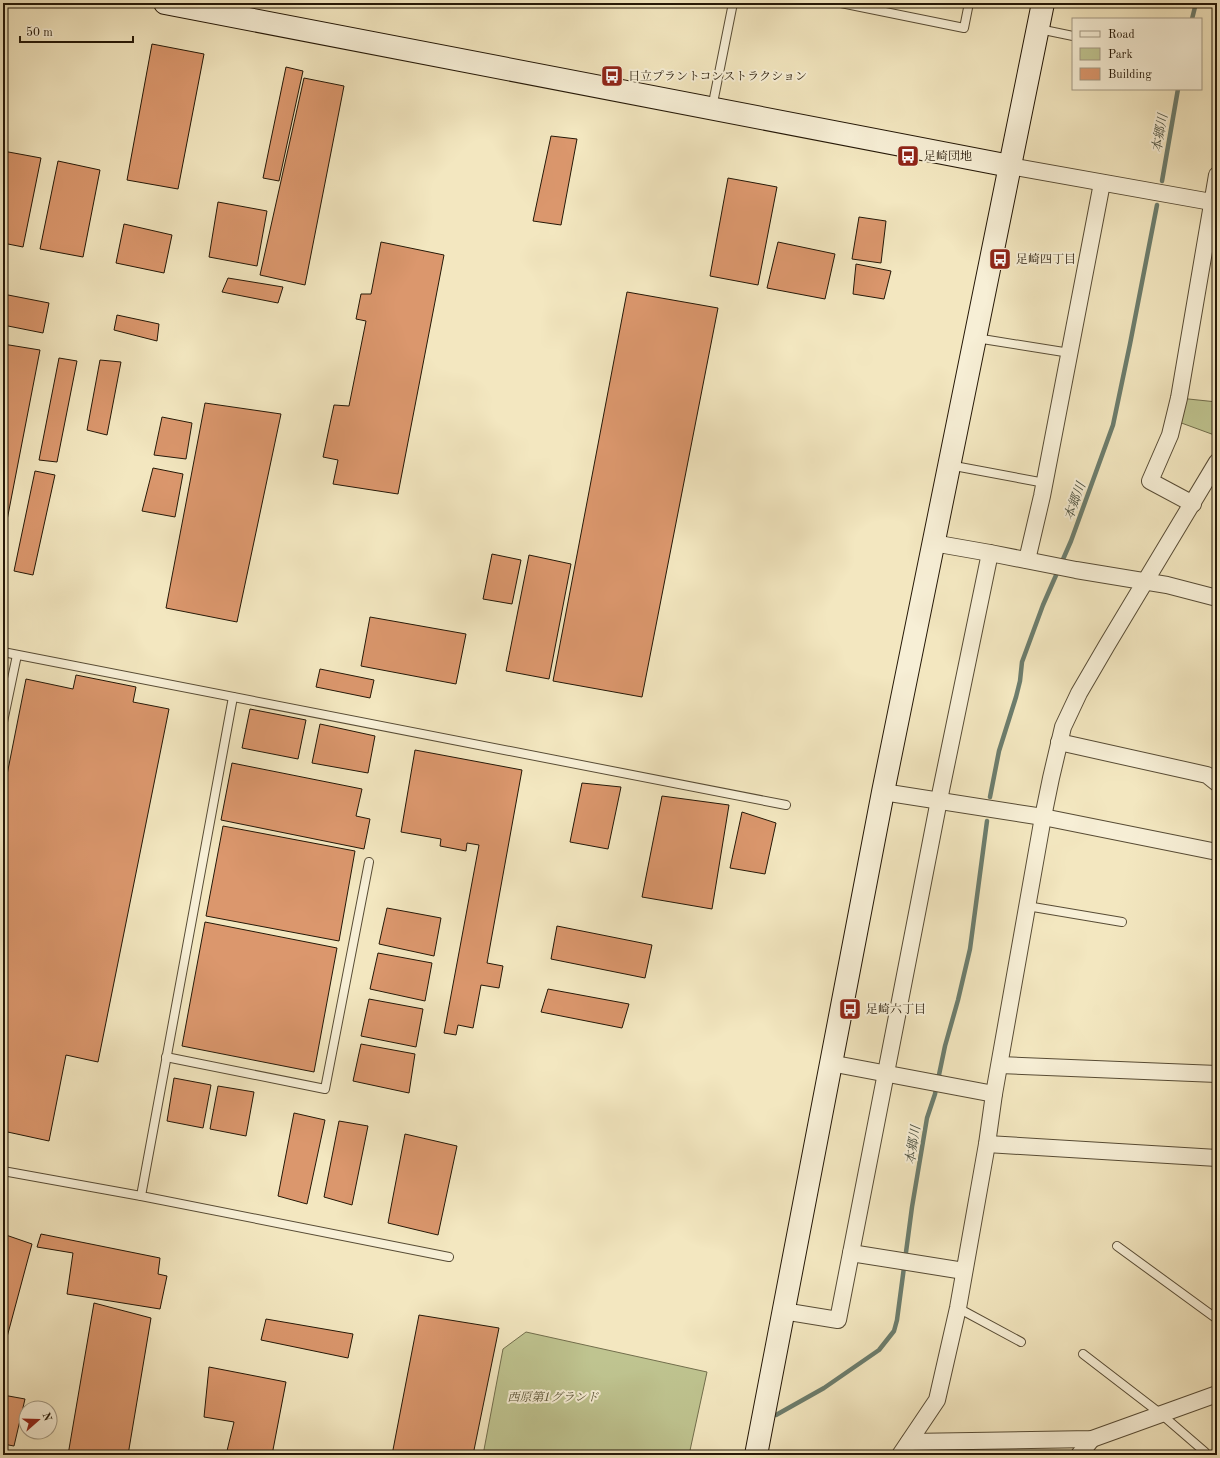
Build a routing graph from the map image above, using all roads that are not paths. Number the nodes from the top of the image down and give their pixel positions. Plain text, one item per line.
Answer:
1 (165, 3) edge
2 (733, 3) edge
3 (841, 3) edge
4 (969, 3) edge
5 (1043, 3) edge
6 (1038, 29) junction
7 (1072, 36) edge
8 (712, 108) junction
9 (1010, 166) junction
10 (1217, 175) edge
11 (1102, 183) junction
12 (1215, 203) edge
13 (975, 338) junction
14 (1070, 353) junction
15 (1217, 462) edge
16 (948, 465) junction
17 (1045, 483) junction
18 (1193, 504) junction
19 (932, 543) junction
20 (990, 553) junction
21 (1027, 560) junction
22 (1146, 581) junction
23 (1217, 598) edge
24 (3, 652) edge
25 (17, 655) junction
26 (233, 697) junction
27 (3, 722) edge
28 (1059, 742) junction
29 (1217, 783) edge
30 (883, 792) junction
31 (939, 800) junction
32 (786, 805) dead end
33 (1043, 817) junction
34 (1217, 852) edge
35 (369, 862) dead end
36 (1027, 906) junction
37 (1122, 922) dead end
38 (166, 1057) junction
39 (830, 1063) junction
40 (1000, 1065) junction
41 (886, 1074) junction
42 (1217, 1074) edge
43 (994, 1094) junction
44 (987, 1144) junction
45 (1217, 1158) edge
46 (3, 1171) edge
47 (141, 1196) junction
48 (1117, 1246) dead end
49 (851, 1252) junction
50 (449, 1257) dead end
51 (964, 1271) junction
52 (958, 1308) junction
53 (782, 1311) junction
54 (1217, 1319) edge
55 (1021, 1342) dead end
56 (1083, 1354) dead end
57 (1217, 1394) edge
58 (1161, 1414) junction
59 (1092, 1439) junction
60 (909, 1442) junction
61 (1205, 1452) dead end
62 (756, 1455) edge
63 (900, 1455) edge
64 (1079, 1455) edge

1 - 8 street
2 - 8 lane
3 - 4 lane
5 - 6 street
6 - 7 lane
6 - 9 street
8 - 9 street
9 - 11 street
9 - 13 street
10 - 12 street
11 - 12 street
11 - 14 street
12 - 18 street
13 - 14 lane
13 - 16 street
14 - 17 street
15 - 18 street
16 - 17 lane
16 - 19 street
17 - 21 street
18 - 22 street
19 - 20 street
19 - 30 street
20 - 21 street
20 - 31 street
21 - 22 street
22 - 23 street
22 - 28 street
24 - 25 lane
25 - 26 lane
25 - 27 lane
26 - 32 lane
26 - 38 lane
28 - 29 street
28 - 33 street
30 - 31 street
30 - 39 street
31 - 33 street
31 - 41 street
33 - 34 street
33 - 36 street
35 - 38 lane
36 - 37 lane
36 - 40 street
38 - 47 lane
39 - 41 street
39 - 53 street
40 - 42 street
40 - 43 street
41 - 43 street
41 - 49 street
43 - 44 street
44 - 45 street
44 - 51 street
46 - 47 lane
47 - 50 lane
48 - 54 lane
49 - 51 street
49 - 53 street
51 - 52 street
52 - 55 lane
52 - 60 street
53 - 62 street
56 - 58 lane
57 - 58 street
58 - 59 street
58 - 61 lane
59 - 60 street
59 - 64 street
60 - 63 street

